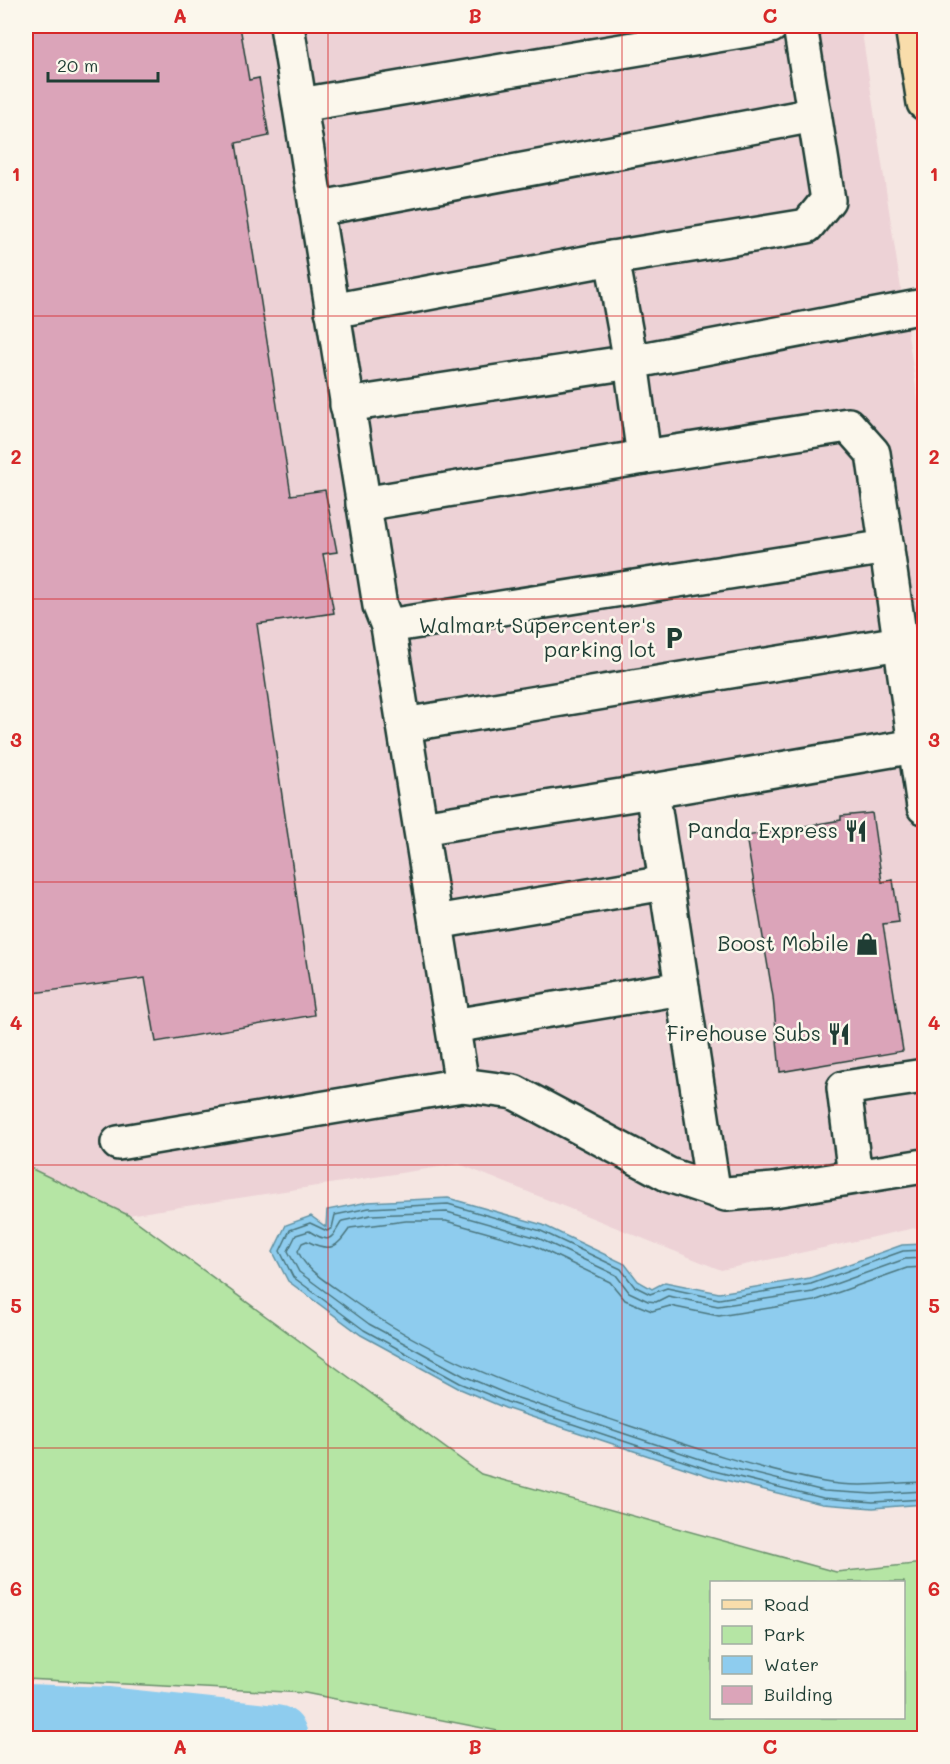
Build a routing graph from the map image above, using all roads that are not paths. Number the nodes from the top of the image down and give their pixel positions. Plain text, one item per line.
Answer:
1 (287, 26) edge
2 (771, 26) edge
3 (800, 26) edge
4 (912, 26) edge
5 (924, 103) edge
6 (300, 105) junction
7 (814, 115) junction
8 (316, 209) junction
9 (612, 258) junction
10 (924, 306) edge
11 (332, 311) junction
12 (631, 363) junction
13 (347, 405) junction
14 (644, 457) junction
15 (363, 504) junction
16 (886, 547) junction
17 (388, 626) junction
18 (900, 643) junction
19 (404, 725) junction
20 (915, 746) junction
21 (652, 791) junction
22 (924, 807) edge
23 (421, 828) junction
24 (665, 883) junction
25 (436, 922) junction
26 (682, 988) junction
27 (453, 1026) junction
28 (924, 1076) edge
29 (462, 1085) junction
30 (118, 1143) dead end
31 (924, 1166) edge
32 (855, 1176) junction
33 (712, 1189) junction

1 - 6 lane
2 - 6 lane
3 - 7 lane
4 - 5 main road
6 - 8 lane
7 - 8 lane
7 - 9 lane
8 - 11 lane
9 - 11 lane
9 - 12 lane
10 - 12 lane
11 - 13 lane
12 - 13 lane
12 - 14 lane
13 - 15 lane
14 - 15 lane
14 - 16 lane
15 - 17 lane
16 - 17 lane
16 - 18 lane
17 - 19 lane
18 - 19 lane
18 - 20 lane
19 - 23 lane
20 - 21 lane
20 - 22 lane
21 - 23 lane
21 - 24 lane
23 - 25 lane
24 - 25 lane
24 - 26 lane
25 - 27 lane
26 - 27 lane
26 - 33 lane
27 - 29 lane
28 - 32 lane
29 - 30 lane
29 - 33 lane
31 - 32 lane
32 - 33 lane

